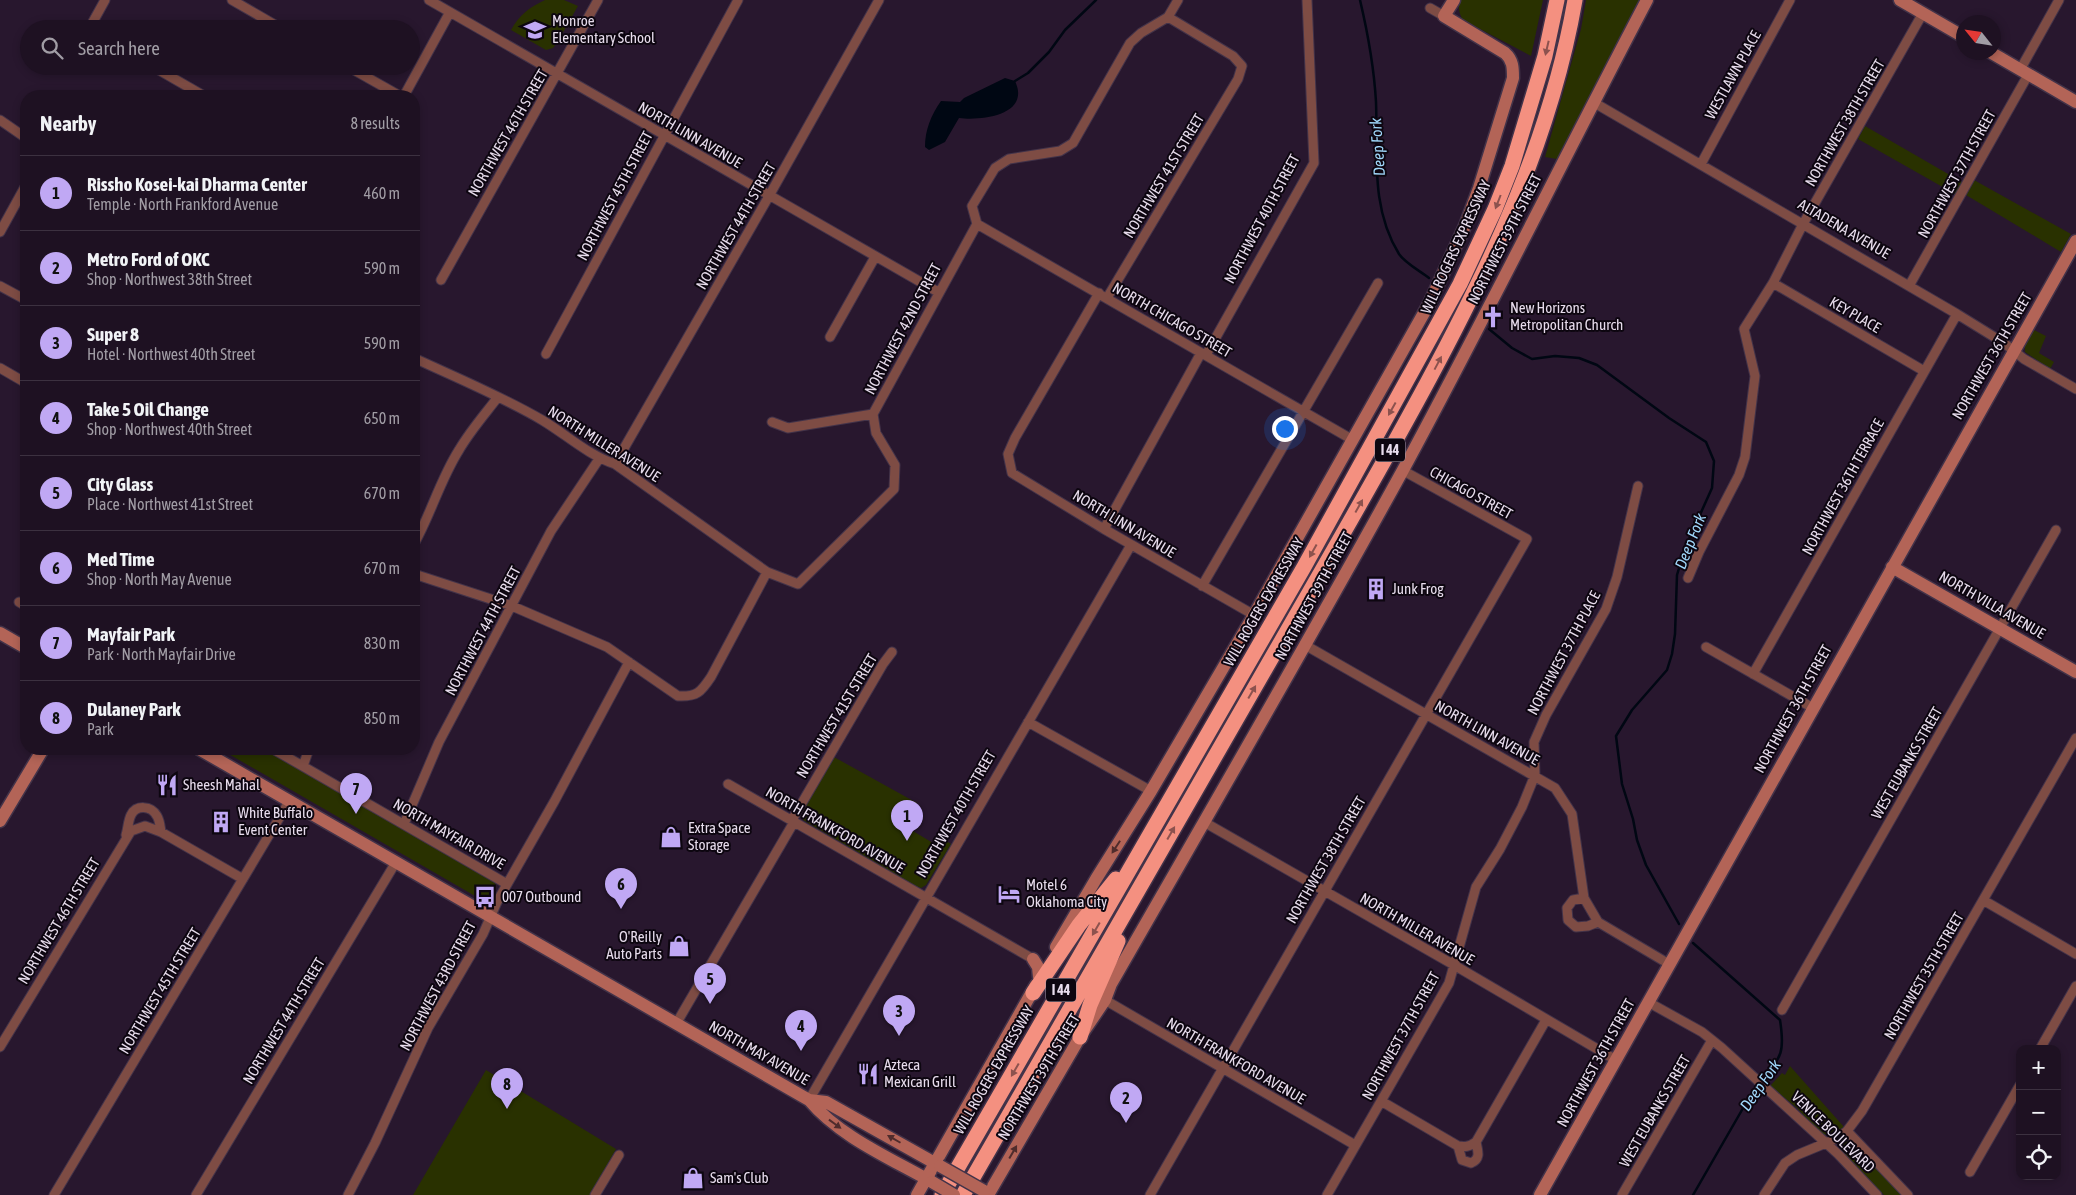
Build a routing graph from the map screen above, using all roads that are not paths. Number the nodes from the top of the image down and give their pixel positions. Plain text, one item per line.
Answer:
1 (105, 0) edge
2 (232, 0) edge
3 (429, 0) edge
4 (598, 0) edge
5 (738, 0) edge
6 (879, 0) edge
7 (1178, 0) edge
8 (1307, 0) edge
9 (1454, 0) edge
10 (1557, 0) edge
11 (1575, 0) edge
12 (1647, 0) edge
13 (1790, 0) edge
14 (2059, 0) edge
15 (1904, 1) edge
16 (1430, 8) dead end
17 (450, 12) junction
18 (1923, 14) junction
19 (1444, 16) junction
20 (1168, 17) junction
21 (94, 20) edge
22 (266, 20) edge
23 (1956, 33) edge
24 (2001, 58) edge
25 (420, 67) edge
26 (2024, 72) junction
27 (557, 73) junction
28 (168, 75) edge
29 (363, 75) edge
30 (416, 75) edge
31 (194, 90) edge
32 (389, 90) edge
33 (407, 90) edge
34 (1593, 102) junction
35 (2076, 102) edge
36 (0, 120) edge
37 (20, 134) edge
38 (663, 136) junction
39 (1701, 164) junction
40 (20, 196) edge
41 (770, 196) junction
42 (977, 224) junction
43 (1803, 224) junction
44 (0, 232) edge
45 (2076, 241) edge
46 (875, 257) junction
47 (441, 280) dead end
48 (1378, 283) dead end
49 (1773, 283) junction
50 (0, 286) edge
51 (1909, 286) junction
52 (938, 292) junction
53 (1099, 293) junction
54 (20, 297) edge
55 (1107, 298) junction
56 (1956, 314) junction
57 (830, 337) dead end
58 (2014, 351) junction
59 (546, 354) dead end
60 (1203, 354) junction
61 (420, 361) edge
62 (0, 368) edge
63 (1924, 371) junction
64 (20, 380) edge
65 (2076, 389) edge
66 (498, 397) junction
67 (1305, 412) junction
68 (873, 414) junction
69 (772, 422) dead end
70 (1353, 440) junction
71 (599, 459) junction
72 (615, 464) junction
73 (1402, 470) junction
74 (1638, 486) dead end
75 (1104, 529) junction
76 (2056, 530) dead end
77 (420, 534) edge
78 (1526, 540) joint
79 (1131, 545) junction
80 (1892, 567) junction
81 (768, 572) junction
82 (420, 576) edge
83 (1688, 578) dead end
84 (1202, 586) junction
85 (512, 606) junction
86 (1254, 615) junction
87 (2000, 628) junction
88 (0, 633) edge
89 (20, 645) edge
90 (1305, 645) junction
91 (1706, 647) dead end
92 (892, 652) dead end
93 (628, 662) junction
94 (2076, 672) edge
95 (1753, 674) junction
96 (1813, 708) junction
97 (1426, 715) junction
98 (1028, 722) junction
99 (2076, 738) edge
100 (39, 755) edge
101 (210, 755) edge
102 (284, 755) edge
103 (306, 755) edge
104 (303, 766) junction
105 (1535, 776) junction
106 (728, 784) dead end
107 (1151, 791) junction
108 (290, 800) junction
109 (0, 821) edge
110 (793, 821) junction
111 (1204, 822) junction
112 (404, 824) junction
113 (161, 832) junction
114 (126, 835) junction
115 (1146, 841) junction
116 (396, 862) junction
117 (1147, 875) junction
118 (243, 879) junction
119 (507, 884) junction
120 (1323, 891) junction
121 (926, 898) junction
122 (1584, 898) junction
123 (1983, 900) junction
124 (491, 916) junction
125 (1598, 922) junction
126 (2076, 954) edge
127 (1032, 959) joint
128 (1670, 964) junction
129 (1454, 965) junction
130 (1039, 977) junction
131 (2076, 986) edge
132 (1033, 993) junction
133 (1105, 1000) junction
134 (1648, 1002) junction
135 (1782, 1010) dead end
136 (1546, 1020) junction
137 (676, 1024) junction
138 (1080, 1037) junction
139 (1712, 1040) junction
140 (2042, 1045) edge
141 (0, 1047) edge
142 (1616, 1060) junction
143 (1223, 1068) junction
144 (2017, 1090) edge
145 (809, 1100) junction
146 (1381, 1101) junction
147 (1847, 1131) junction
148 (1476, 1142) junction
149 (1828, 1144) junction
150 (1355, 1145) junction
151 (1458, 1146) junction
152 (619, 1155) dead end
153 (938, 1164) junction
154 (1970, 1172) dead end
155 (929, 1180) junction
156 (988, 1194) edge
157 (54, 1195) edge
158 (196, 1195) edge
159 (348, 1195) edge
160 (595, 1195) edge
161 (916, 1195) edge
162 (942, 1195) edge
163 (954, 1195) edge
164 (963, 1195) edge
165 (1150, 1195) edge
166 (1327, 1195) edge
167 (1540, 1195) edge
168 (1622, 1195) edge
169 (1764, 1195) edge
170 (1877, 1195) edge
171 (1908, 1195) edge

1 - 21 street
2 - 22 street
3 - 17 street, NORTH LINN AVENUE
4 - 27 street, NORTHWEST 46TH STREET
5 - 38 street, NORTHWEST 45TH STREET
6 - 41 street, NORTHWEST 44TH STREET
7 - 20 street
8 - 60 street, NORTHWEST 40TH STREET
9 - 19 main road
10 -> 115 highway, WILL ROGERS EXPRESSWAY / I 44
117 -> 11 highway, I 44
12 - 34 main road, NORTHWEST 39TH STREET
13 - 39 street, WESTLAWN PLACE
14 - 26 street, NORTHWEST 37TH STREET
15 - 18 main road
16 - 19 street
17 - 25 street
17 - 27 street, NORTH LINN AVENUE
18 - 23 main road
18 - 43 street, NORTHWEST 38TH STREET
19 - 70 main road
20 - 42 street
20 - 55 street, NORTHWEST 41ST STREET
24 - 26 main road
26 - 35 main road
26 - 51 street, NORTHWEST 37TH STREET
27 - 38 street, NORTH LINN AVENUE
27 - 47 street, NORTHWEST 46TH STREET
28 - 31 street
29 - 32 street
30 - 33 street
34 - 39 street, ALTADENA AVENUE
34 - 73 main road, NORTHWEST 39TH STREET
36 - 37 street
38 - 41 street, NORTH LINN AVENUE
38 - 59 street, NORTHWEST 45TH STREET
39 - 43 street, ALTADENA AVENUE
40 - 44 street
41 - 46 street, NORTH LINN AVENUE
41 - 72 street, NORTHWEST 44TH STREET
42 - 52 street, NORTHWEST 42ND STREET
42 - 53 street, NORTH CHICAGO STREET
43 - 49 street, NORTHWEST 38TH STREET
43 - 51 street, ALTADENA AVENUE
45 - 58 main road, NORTHWEST 36TH STREET
46 - 52 street, NORTH LINN AVENUE
46 - 57 street
48 - 67 street
49 - 63 street, KEY PLACE
49 - 83 street, NORTHWEST 38TH STREET
50 - 54 street
51 - 56 street, ALTADENA AVENUE
52 - 68 street, NORTHWEST 42ND STREET
53 - 55 street, NORTH CHICAGO STREET
53 - 75 street, NORTH LINN AVENUE
55 - 60 street, NORTH CHICAGO STREET
56 - 58 street, ALTADENA AVENUE
56 - 63 street, NORTHWEST 36TH TERRACE
58 - 65 street, ALTADENA AVENUE
58 - 80 main road, NORTHWEST 36TH STREET
60 - 67 street, NORTH CHICAGO STREET
60 - 75 street, NORTHWEST 40TH STREET
61 - 66 street, NORTH MILLER AVENUE
62 - 64 street
63 - 95 street, NORTHWEST 36TH TERRACE
66 - 71 street, NORTH MILLER AVENUE
66 - 77 street
67 - 70 street, NORTH CHICAGO STREET
67 - 84 street
68 - 69 street
68 - 81 street, NORTHWEST 42ND STREET
70 - 86 main road
71 - 72 street, NORTH MILLER AVENUE
71 - 85 street, NORTHWEST 44TH STREET
72 - 81 street, NORTH MILLER AVENUE
73 - 78 street, CHICAGO STREET
73 - 90 main road, NORTHWEST 39TH STREET
74 - 105 street, NORTHWEST 37TH PLACE
75 - 79 street, NORTH LINN AVENUE
76 - 87 street, WEST EUBANKS STREET
78 - 97 street, NORTHWEST 38TH STREET
79 - 84 street, NORTH LINN AVENUE
79 - 98 street, NORTHWEST 40TH STREET
80 - 87 main road, NORTH VILLA AVENUE
80 - 96 main road, NORTHWEST 36TH STREET
81 - 93 street
82 - 85 street
84 - 86 street, NORTH LINN AVENUE
85 - 93 street
85 - 112 street, NORTHWEST 44TH STREET
86 - 107 main road
87 - 94 main road, NORTH VILLA AVENUE
87 - 135 street, WEST EUBANKS STREET
88 - 89 main road
90 - 97 street, NORTH LINN AVENUE
90 - 111 main road, NORTHWEST 39TH STREET
91 - 95 street
92 - 110 street, NORTHWEST 41ST STREET
93 - 119 street, NORTHWEST 43RD STREET
95 - 96 street
96 - 128 main road, NORTHWEST 36TH STREET
97 - 105 street, NORTH LINN AVENUE
97 - 120 street, NORTHWEST 38TH STREET
98 - 107 street
98 - 121 street, NORTHWEST 40TH STREET
99 - 123 street, NORTHWEST 35TH STREET
100 - 109 main road
101 - 108 main road, NORTH MAY AVENUE
102 - 104 street, NORTH MAYFAIR DRIVE
103 - 104 street
104 - 112 street, NORTH MAYFAIR DRIVE
105 - 122 street, NORTH LINN AVENUE
105 - 129 street, NORTHWEST 37TH STREET
106 - 110 street, NORTH FRANKFORD AVENUE
107 -> 130 main road
108 - 116 main road, NORTH MAY AVENUE
108 - 118 street, NORTHWEST 45TH STREET
110 - 121 street, NORTH FRANKFORD AVENUE
110 - 137 street, NORTHWEST 41ST STREET
111 - 120 street, NORTH MILLER AVENUE
111 - 133 main road, NORTHWEST 39TH STREET
112 - 119 street, NORTH MAYFAIR DRIVE
113 - 114 street
113 - 114 street, NORTHWEST 46TH STREET
113 - 118 street
114 - 141 street, NORTHWEST 46TH STREET
115 - 132 highway
115 -> 162 highway, WILL ROGERS EXPRESSWAY / I 44
116 - 124 main road, NORTH MAY AVENUE
116 - 158 street, NORTHWEST 44TH STREET
117 - 138 highway
117 - 164 highway, I 44
118 - 157 street, NORTHWEST 45TH STREET
119 - 124 street, NORTHWEST 43RD STREET
120 - 129 street, NORTH MILLER AVENUE
120 - 143 street, NORTHWEST 38TH STREET
121 - 127 street, NORTH FRANKFORD AVENUE
121 - 145 street, NORTHWEST 40TH STREET
122 - 125 street, NORTH LINN AVENUE
122 - 125 street
123 - 126 street
123 - 147 street, NORTHWEST 35TH STREET
124 - 137 main road, NORTH MAY AVENUE
124 - 159 street, NORTHWEST 43RD STREET
125 - 128 street, NORTH LINN AVENUE
127 - 130 main road
128 - 134 main road, NORTHWEST 36TH STREET
129 - 136 street, NORTH MILLER AVENUE
129 - 146 street, NORTHWEST 37TH STREET
130 - 132 main road
131 - 140 street
132 - 153 main road
133 - 138 main road, NORTHWEST 39TH STREET
133 - 143 street, NORTH FRANKFORD AVENUE
134 - 139 street, VENICE BOULEVARD
134 - 142 main road, NORTHWEST 36TH STREET
136 - 142 street, NORTH MILLER AVENUE
136 - 148 street
137 - 145 main road, NORTH MAY AVENUE
156 -> 138 main road, NORTHWEST 39TH STREET
139 - 149 street, VENICE BOULEVARD
139 - 168 street, WEST EUBANKS STREET
142 - 167 main road, NORTHWEST 36TH STREET
143 - 150 street, NORTH FRANKFORD AVENUE
143 - 165 street, NORTHWEST 38TH STREET
144 - 154 street
153 -> 145 main road, NORTH MAY AVENUE
145 -> 155 main road, NORTH MAY AVENUE
146 - 150 street, NORTHWEST 37TH STREET
146 - 151 street
147 - 149 street, NORTHWEST 35TH STREET
147 - 171 street, VENICE BOULEVARD
148 - 151 street
148 - 151 street
149 - 169 street, NORTHWEST 35TH STREET
149 - 170 street, VENICE BOULEVARD
150 - 166 street, NORTHWEST 37TH STREET
152 - 160 street
153 - 155 main road
153 - 156 main road, NORTH MAY AVENUE, bridge
155 - 161 main road
155 - 163 main road, NORTH MAY AVENUE, bridge

